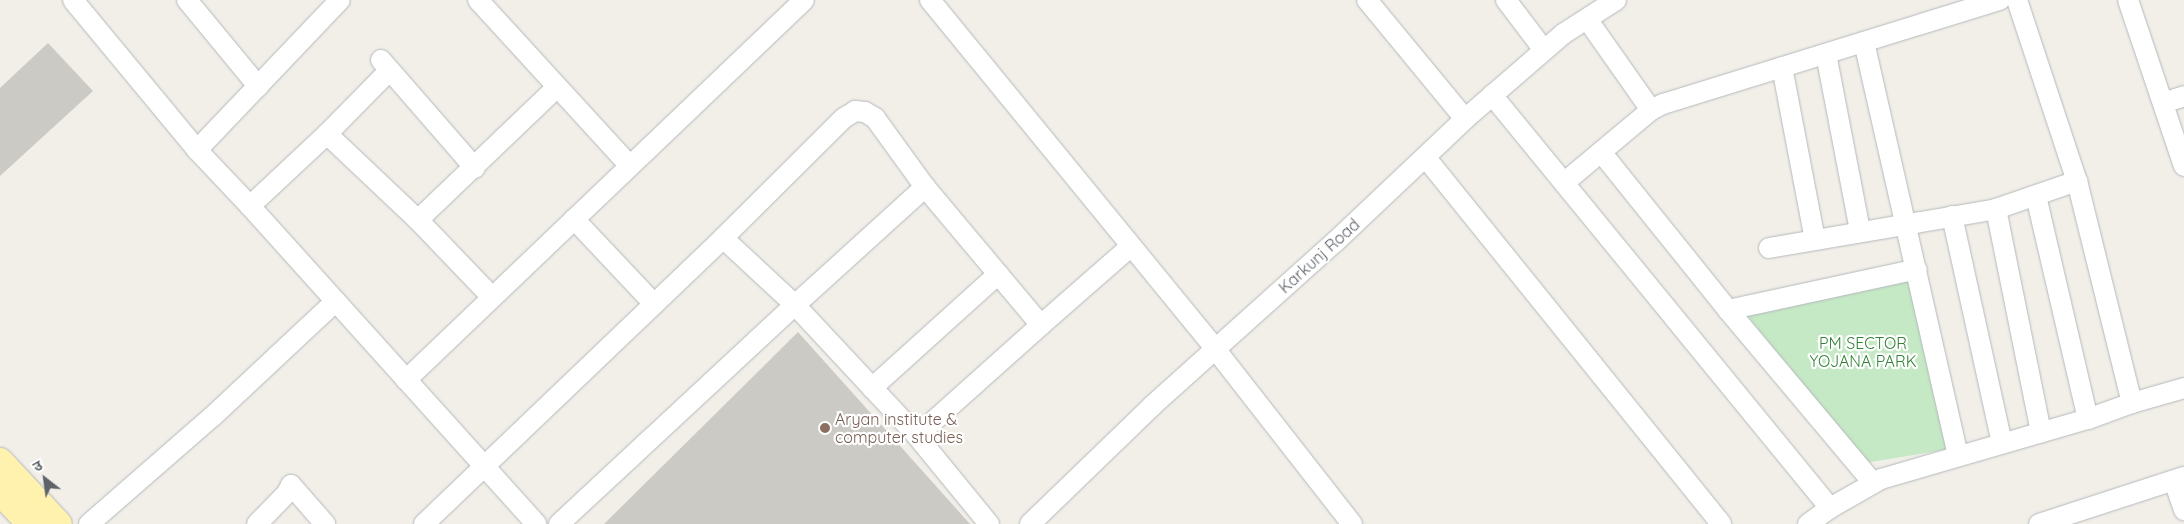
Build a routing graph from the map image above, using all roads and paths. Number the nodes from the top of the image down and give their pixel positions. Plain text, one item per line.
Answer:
1 (73, 0) edge
2 (340, 0) edge
3 (478, 0) edge
4 (804, 0) edge
5 (930, 0) edge
6 (1367, 0) edge
7 (1506, 0) edge
8 (1616, 0) edge
9 (2000, 0) edge
10 (2017, 0) edge
11 (2128, 0) edge
12 (196, 3) edge
13 (1586, 19) junction
14 (1864, 42) junction
15 (1544, 50) junction
16 (1826, 54) junction
17 (1782, 67) junction
18 (258, 86) junction
19 (556, 88) junction
20 (1492, 95) junction
21 (2184, 96) edge
22 (2163, 103) junction
23 (1651, 110) junction
24 (1465, 119) junction
25 (328, 134) junction
26 (197, 150) junction
27 (1601, 152) junction
28 (1426, 158) junction
29 (629, 165) junction
30 (2184, 166) edge
31 (475, 168) junction
32 (2077, 181) junction
33 (1565, 182) junction
34 (925, 187) junction
35 (2036, 196) junction
36 (250, 206) junction
37 (1996, 209) junction
38 (1952, 216) junction
39 (574, 219) junction
40 (418, 220) junction
41 (1907, 225) junction
42 (1860, 231) junction
43 (723, 238) junction
44 (1816, 240) junction
45 (1130, 247) junction
46 (1769, 248) dead end
47 (1917, 269) junction
48 (998, 274) junction
49 (491, 296) junction
50 (336, 301) junction
51 (654, 304) junction
52 (795, 305) junction
53 (1728, 310) junction
54 (1041, 325) junction
55 (1216, 350) junction
56 (406, 380) junction
57 (872, 388) junction
58 (2184, 388) edge
59 (2132, 403) junction
60 (2088, 419) junction
61 (2040, 433) junction
62 (917, 436) junction
63 (2002, 444) junction
64 (1958, 456) junction
65 (0, 461) edge
66 (482, 466) junction
67 (2179, 479) edge
68 (1873, 483) junction
69 (0, 492) edge
70 (1830, 508) junction
71 (2184, 510) edge
72 (30, 524) edge
73 (59, 524) edge
74 (90, 524) edge
75 (257, 524) edge
76 (325, 524) edge
77 (424, 524) edge
78 (536, 524) edge
79 (559, 524) edge
80 (988, 524) edge
81 (1030, 524) edge
82 (1352, 524) edge
83 (1721, 524) edge
84 (1808, 524) edge
85 (2039, 524) edge

1 - 26 street
2 - 18 street
3 - 19 street
4 - 29 street
5 - 45 street
6 - 24 street
7 - 15 street
8 - 13 street, Karkunj Road
9 - 14 street
10 - 32 street
11 - 22 street
12 - 18 street
13 - 15 street, Karkunj Road
13 - 23 street
14 - 16 street
14 - 41 street
15 - 20 street, Karkunj Road
16 - 17 street
16 - 42 street
17 - 23 street
17 - 44 street
18 - 26 street
19 - 29 street
19 - 31 street
20 - 24 street, Karkunj Road
20 - 33 street
21 - 22 street
22 - 30 street
23 - 27 street
24 - 28 street, Karkunj Road
25 - 31 street
25 - 36 street
25 - 40 street
26 - 36 street
27 - 33 street
27 - 53 street
28 - 55 street, Karkunj Road
28 - 83 street
29 - 39 street
31 - 40 street
32 - 35 street
32 - 59 street
33 - 70 street
34 - 43 street
34 - 48 street
34 - 52 street
35 - 37 street
35 - 60 street
36 - 50 street
37 - 38 street
37 - 61 street
38 - 41 street
38 - 63 street
39 - 49 street
39 - 51 street
40 - 49 street
41 - 42 street
41 - 47 street
42 - 44 street
43 - 51 street
43 - 52 street
44 - 46 street
45 - 54 street
45 - 55 street
47 - 53 street
47 - 64 street
48 - 54 street
48 - 57 street
49 - 56 street
50 - 56 street
50 - 74 street
51 - 66 street
52 - 57 street
52 - 79 street
53 - 68 street
54 - 62 street
55 - 81 street, Karkunj Road
55 - 82 street
56 - 66 street
57 - 62 street
58 - 59 street
59 - 60 street
60 - 61 street
61 - 63 street
62 - 80 street
63 - 64 street
64 - 68 street
65 - 73 main road
66 - 77 street
66 - 78 street
67 - 71 street
67 - 85 street
68 - 70 street
69 - 72 main road
70 - 84 street
75 - 76 street

